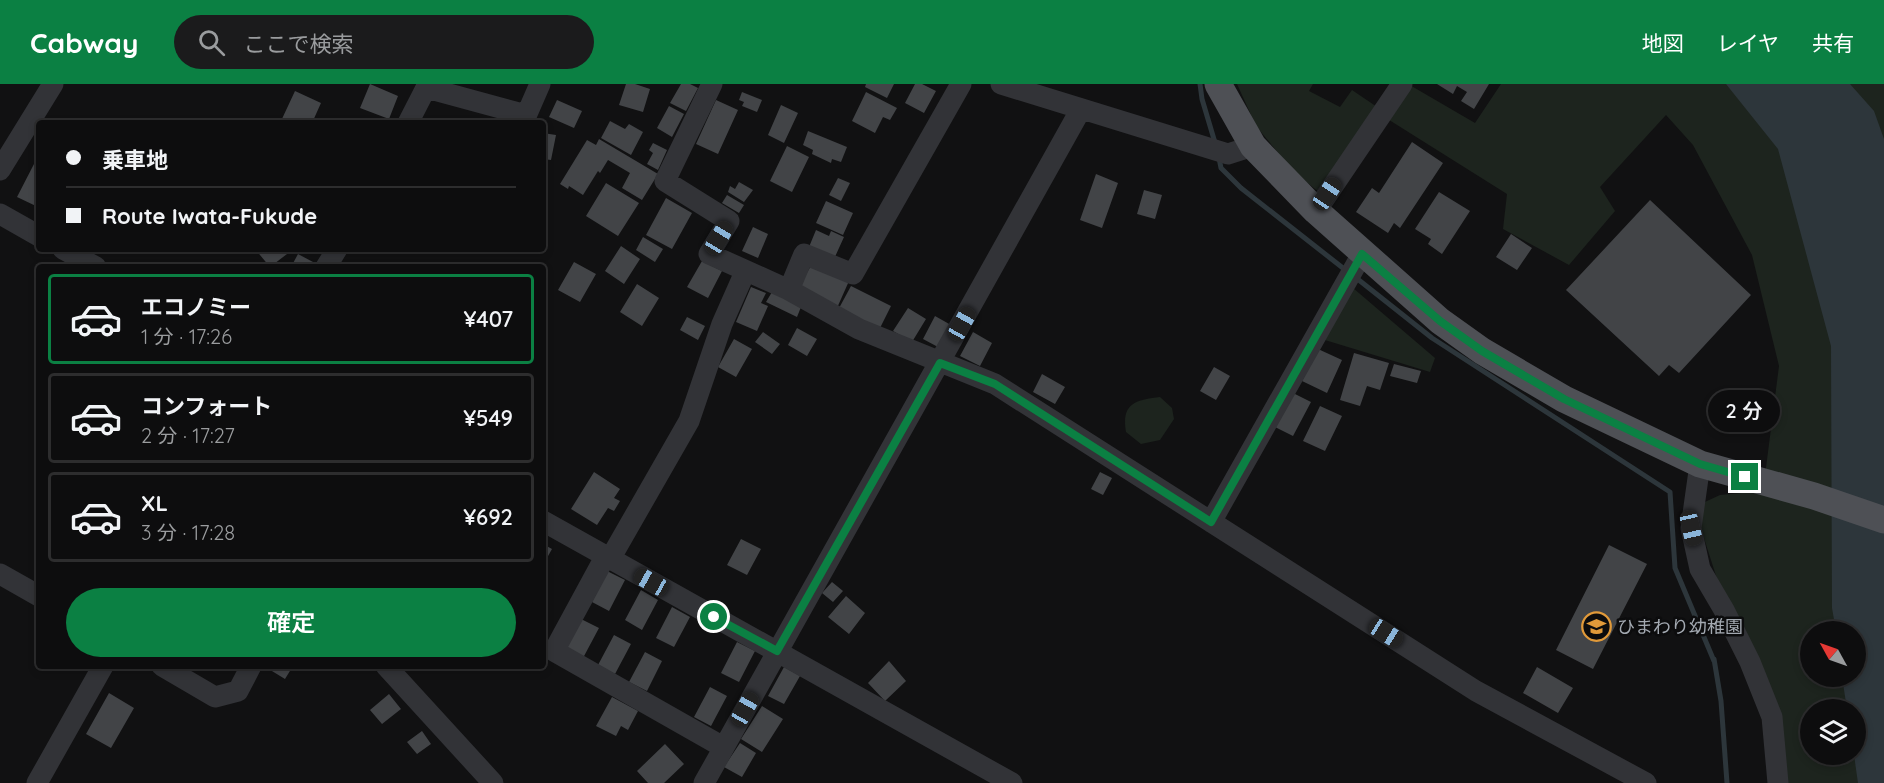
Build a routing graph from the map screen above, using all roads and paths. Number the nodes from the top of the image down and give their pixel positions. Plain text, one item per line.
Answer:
1 (53, 84) edge
2 (540, 84) edge
3 (712, 84) edge
4 (961, 84) edge
5 (1001, 84) edge
6 (1218, 84) edge
7 (1402, 84) edge
8 (427, 86) edge
9 (1081, 109) junction
10 (525, 119) edge
11 (410, 120) edge
12 (1253, 146) junction
13 (0, 171) edge
14 (1316, 211) junction
15 (0, 214) edge
16 (36, 234) edge
17 (68, 252) edge
18 (1362, 254) junction
19 (90, 264) edge
20 (745, 272) junction
21 (789, 290) junction
22 (940, 363) junction
23 (1700, 464) junction
24 (1884, 520) edge
25 (1211, 522) junction
26 (546, 523) edge
27 (607, 558) junction
28 (0, 574) edge
29 (36, 594) edge
30 (777, 651) junction
31 (101, 669) edge
32 (167, 669) edge
33 (249, 669) edge
34 (389, 669) edge
35 (723, 747) junction
36 (38, 783) edge
37 (493, 783) edge
38 (704, 783) edge
39 (1012, 783) edge
40 (1646, 783) edge
41 (1778, 783) edge

1 - 13 street
2 - 10 street
3 - 20 street
4 - 21 street
5 - 9 street
6 - 12 main road
7 - 14 street
8 - 10 street
8 - 11 street
9 - 12 street
9 - 22 street
12 - 14 main road
14 - 18 main road
15 - 16 street
17 - 19 street
18 - 23 main road
18 - 25 street
20 - 21 street
20 - 27 street
21 - 22 street
22 - 25 street
22 - 30 street
23 - 24 main road
23 - 41 street
25 - 40 street
26 - 27 street
27 - 30 street
27 - 35 street
28 - 29 street
30 - 35 street
30 - 39 street
31 - 36 street
32 - 33 street
34 - 37 street
35 - 38 street

